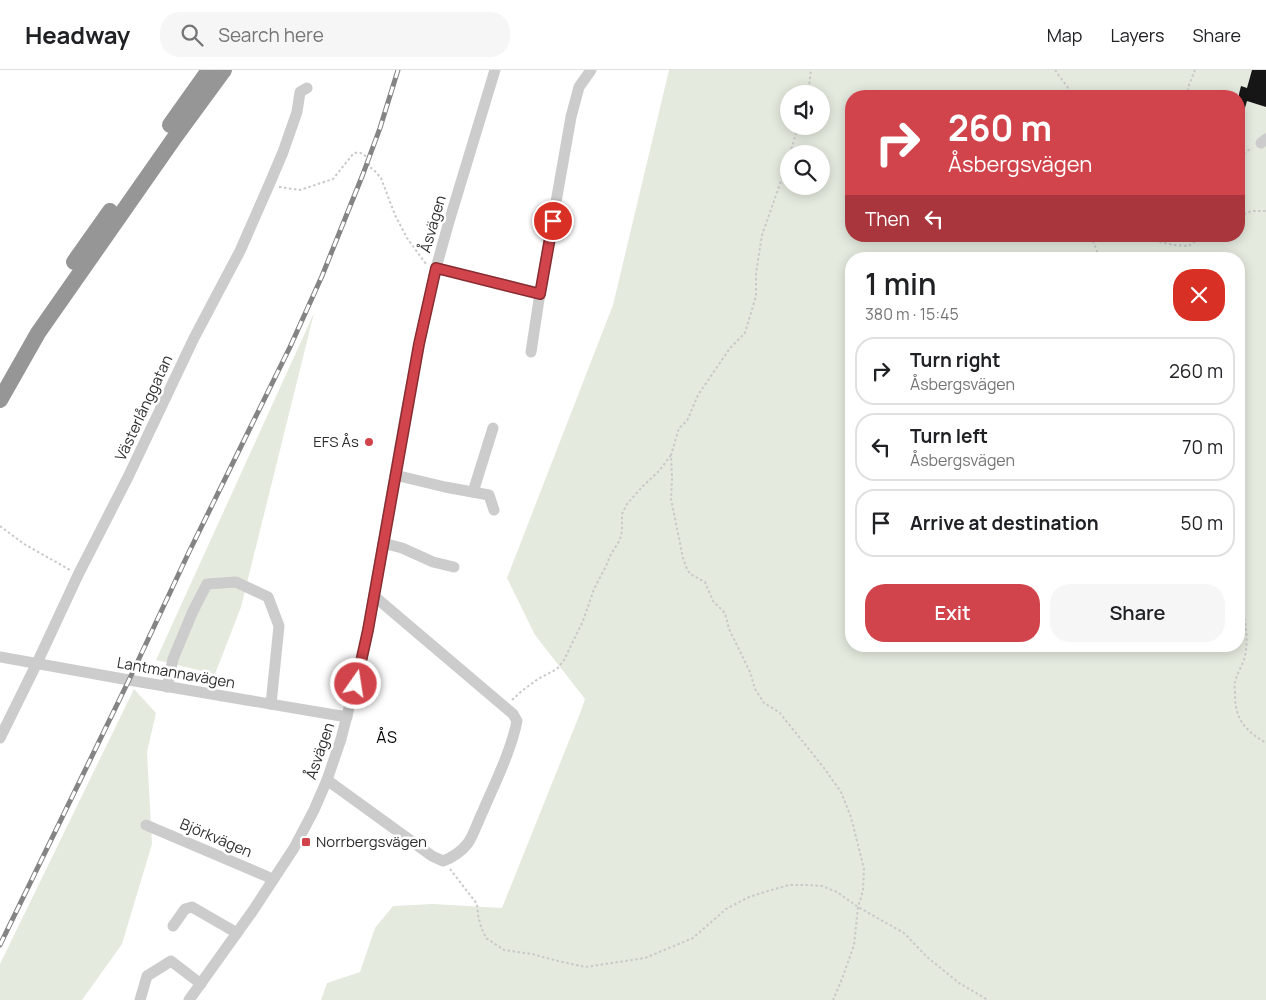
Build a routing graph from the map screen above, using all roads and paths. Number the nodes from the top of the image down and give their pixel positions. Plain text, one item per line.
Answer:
1 (209, 70) edge
2 (224, 70) edge
3 (495, 70) edge
4 (591, 70) edge
5 (810, 70) edge
6 (1055, 70) edge
7 (1195, 70) edge
8 (809, 85) edge
9 (306, 88) dead end
10 (1070, 90) edge
11 (1188, 90) edge
12 (1263, 141) edge
13 (1245, 152) edge
14 (780, 184) edge
15 (270, 186) junction
16 (1266, 211) edge
17 (1245, 214) edge
18 (1161, 242) edge
19 (1195, 242) edge
20 (436, 268) junction
21 (540, 294) junction
22 (531, 352) dead end
23 (0, 382) edge
24 (0, 400) edge
25 (493, 428) dead end
26 (671, 455) junction
27 (395, 475) junction
28 (473, 492) junction
29 (494, 510) dead end
30 (0, 526) edge
31 (383, 543) junction
32 (454, 567) dead end
33 (78, 575) junction
34 (374, 596) junction
35 (1245, 623) edge
36 (0, 657) edge
37 (37, 663) junction
38 (167, 687) junction
39 (271, 704) junction
40 (505, 707) junction
41 (347, 717) junction
42 (0, 738) edge
43 (1266, 743) edge
44 (327, 780) junction
45 (146, 825) dead end
46 (444, 861) junction
47 (273, 880) junction
48 (858, 907) junction
49 (173, 926) dead end
50 (236, 933) junction
51 (201, 984) junction
52 (140, 1000) edge
53 (189, 1000) edge
54 (833, 1000) edge
55 (988, 1000) edge

1 - 23 highway
2 - 24 highway
3 - 20 street, Åsvägen
4 - 21 street
5 - 8 path
6 - 10 path
7 - 11 path
9 - 15 street, Västerlånggatan
12 - 13 path
14 - 26 path
15 - 20 path
15 - 33 street, Västerlånggatan
16 - 17 path
18 - 19 path
20 - 21 street
20 - 27 street, Åsvägen
21 - 22 street
25 - 28 street
26 - 40 path
26 - 48 path
27 - 28 street
27 - 31 street, Åsvägen
28 - 29 street
30 - 33 path
31 - 32 street
31 - 34 street, Åsvägen
33 - 37 street, Västerlånggatan
34 - 40 street
34 - 41 street, Åsvägen
35 - 43 path
36 - 37 street, Lantmannavägen
37 - 38 street, Lantmannavägen
37 - 42 street, Västerlånggatan
38 - 39 street, Lantmannavägen
38 - 39 street
39 - 41 street, Lantmannavägen
40 - 46 street
41 - 44 street, Åsvägen
44 - 46 street
44 - 47 street, Åsvägen
45 - 47 street, Björkvägen
46 - 48 path
47 - 50 street, Åsvägen
48 - 54 path
48 - 55 path
49 - 50 street
50 - 51 street, Åsvägen
51 - 52 street
51 - 53 street, Åsvägen

